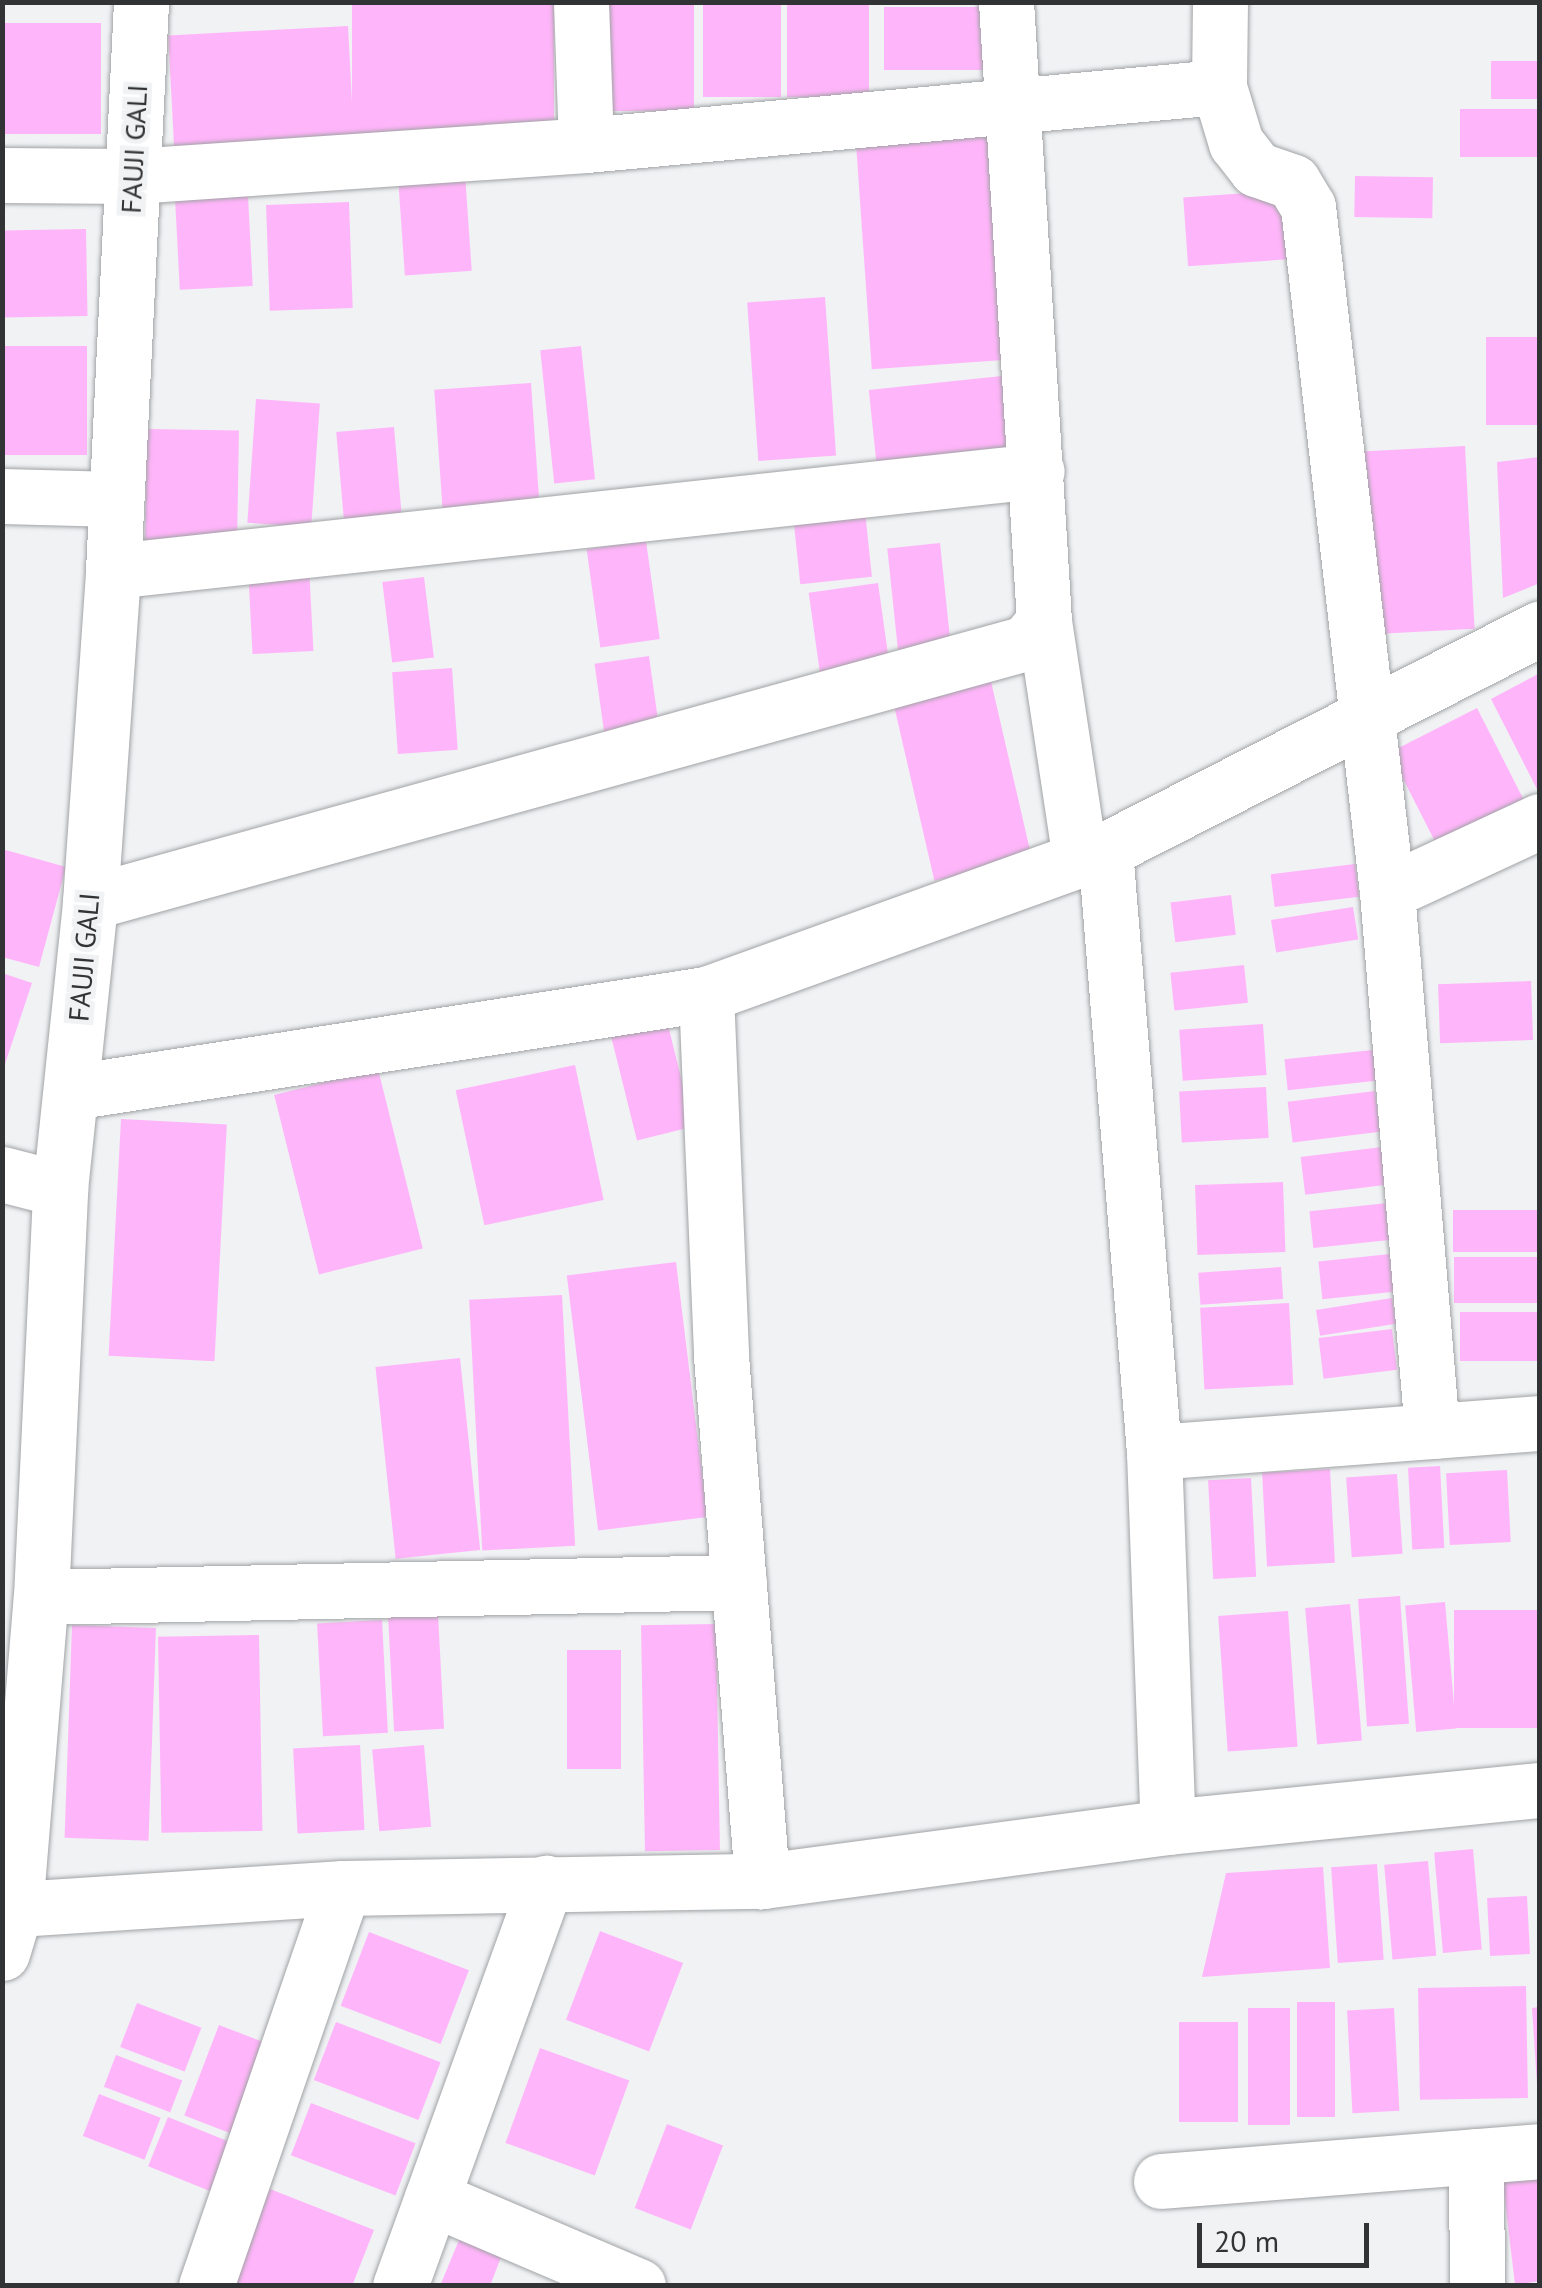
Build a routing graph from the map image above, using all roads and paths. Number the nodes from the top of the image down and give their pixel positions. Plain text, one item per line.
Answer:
1 (141, 2) edge
2 (581, 2) edge
3 (1006, 2) edge
4 (1220, 2) edge
5 (1219, 88) junction
6 (1010, 110) junction
7 (586, 145) junction
8 (2, 175) edge
9 (133, 176) junction
10 (1037, 472) junction
11 (2, 496) edge
12 (116, 499) junction
13 (113, 571) junction
14 (1044, 621) junction
15 (1540, 628) edge
16 (1368, 713) junction
17 (1540, 821) edge
18 (1093, 855) junction
19 (1387, 892) junction
20 (90, 902) junction
21 (706, 994) junction
22 (72, 1092) junction
23 (2, 1174) edge
24 (60, 1189) junction
25 (1540, 1423) edge
26 (1432, 1430) junction
27 (1154, 1452) junction
28 (739, 1582) junction
29 (41, 1597) junction
30 (1540, 1790) edge
31 (1168, 1827) junction
32 (762, 1880) junction
33 (546, 1883) junction
34 (343, 1888) junction
35 (7, 1924) edge
36 (1540, 2151) edge
37 (1476, 2156) junction
38 (1161, 2182) dead end
39 (432, 2198) junction
40 (206, 2286) edge
41 (400, 2286) edge
42 (638, 2286) edge
43 (1477, 2286) edge

1 - 9 street, FAUJI GALI
2 - 7 street
3 - 6 street
4 - 5 street
5 - 6 street
5 - 16 street
6 - 7 street
6 - 10 street
7 - 9 street
8 - 9 street
9 - 12 street, FAUJI GALI
10 - 13 street
10 - 14 street
11 - 12 street
12 - 13 street, FAUJI GALI
13 - 20 street, FAUJI GALI
14 - 18 street
14 - 20 street
15 - 16 street
16 - 18 street
16 - 19 street
17 - 19 street
18 - 21 street
18 - 27 street
19 - 26 street
20 - 22 street, FAUJI GALI
21 - 22 street
21 - 28 street
22 - 24 street, FAUJI GALI
23 - 24 street
24 - 29 street, FAUJI GALI
25 - 26 street
26 - 27 street
27 - 31 street
28 - 29 street
28 - 32 street
29 - 35 street, FAUJI GALI
30 - 31 street
31 - 32 street
32 - 33 street
33 - 34 street
33 - 39 street
34 - 35 street
34 - 40 street
36 - 37 street
37 - 38 street
37 - 43 street
39 - 41 street
39 - 42 street

